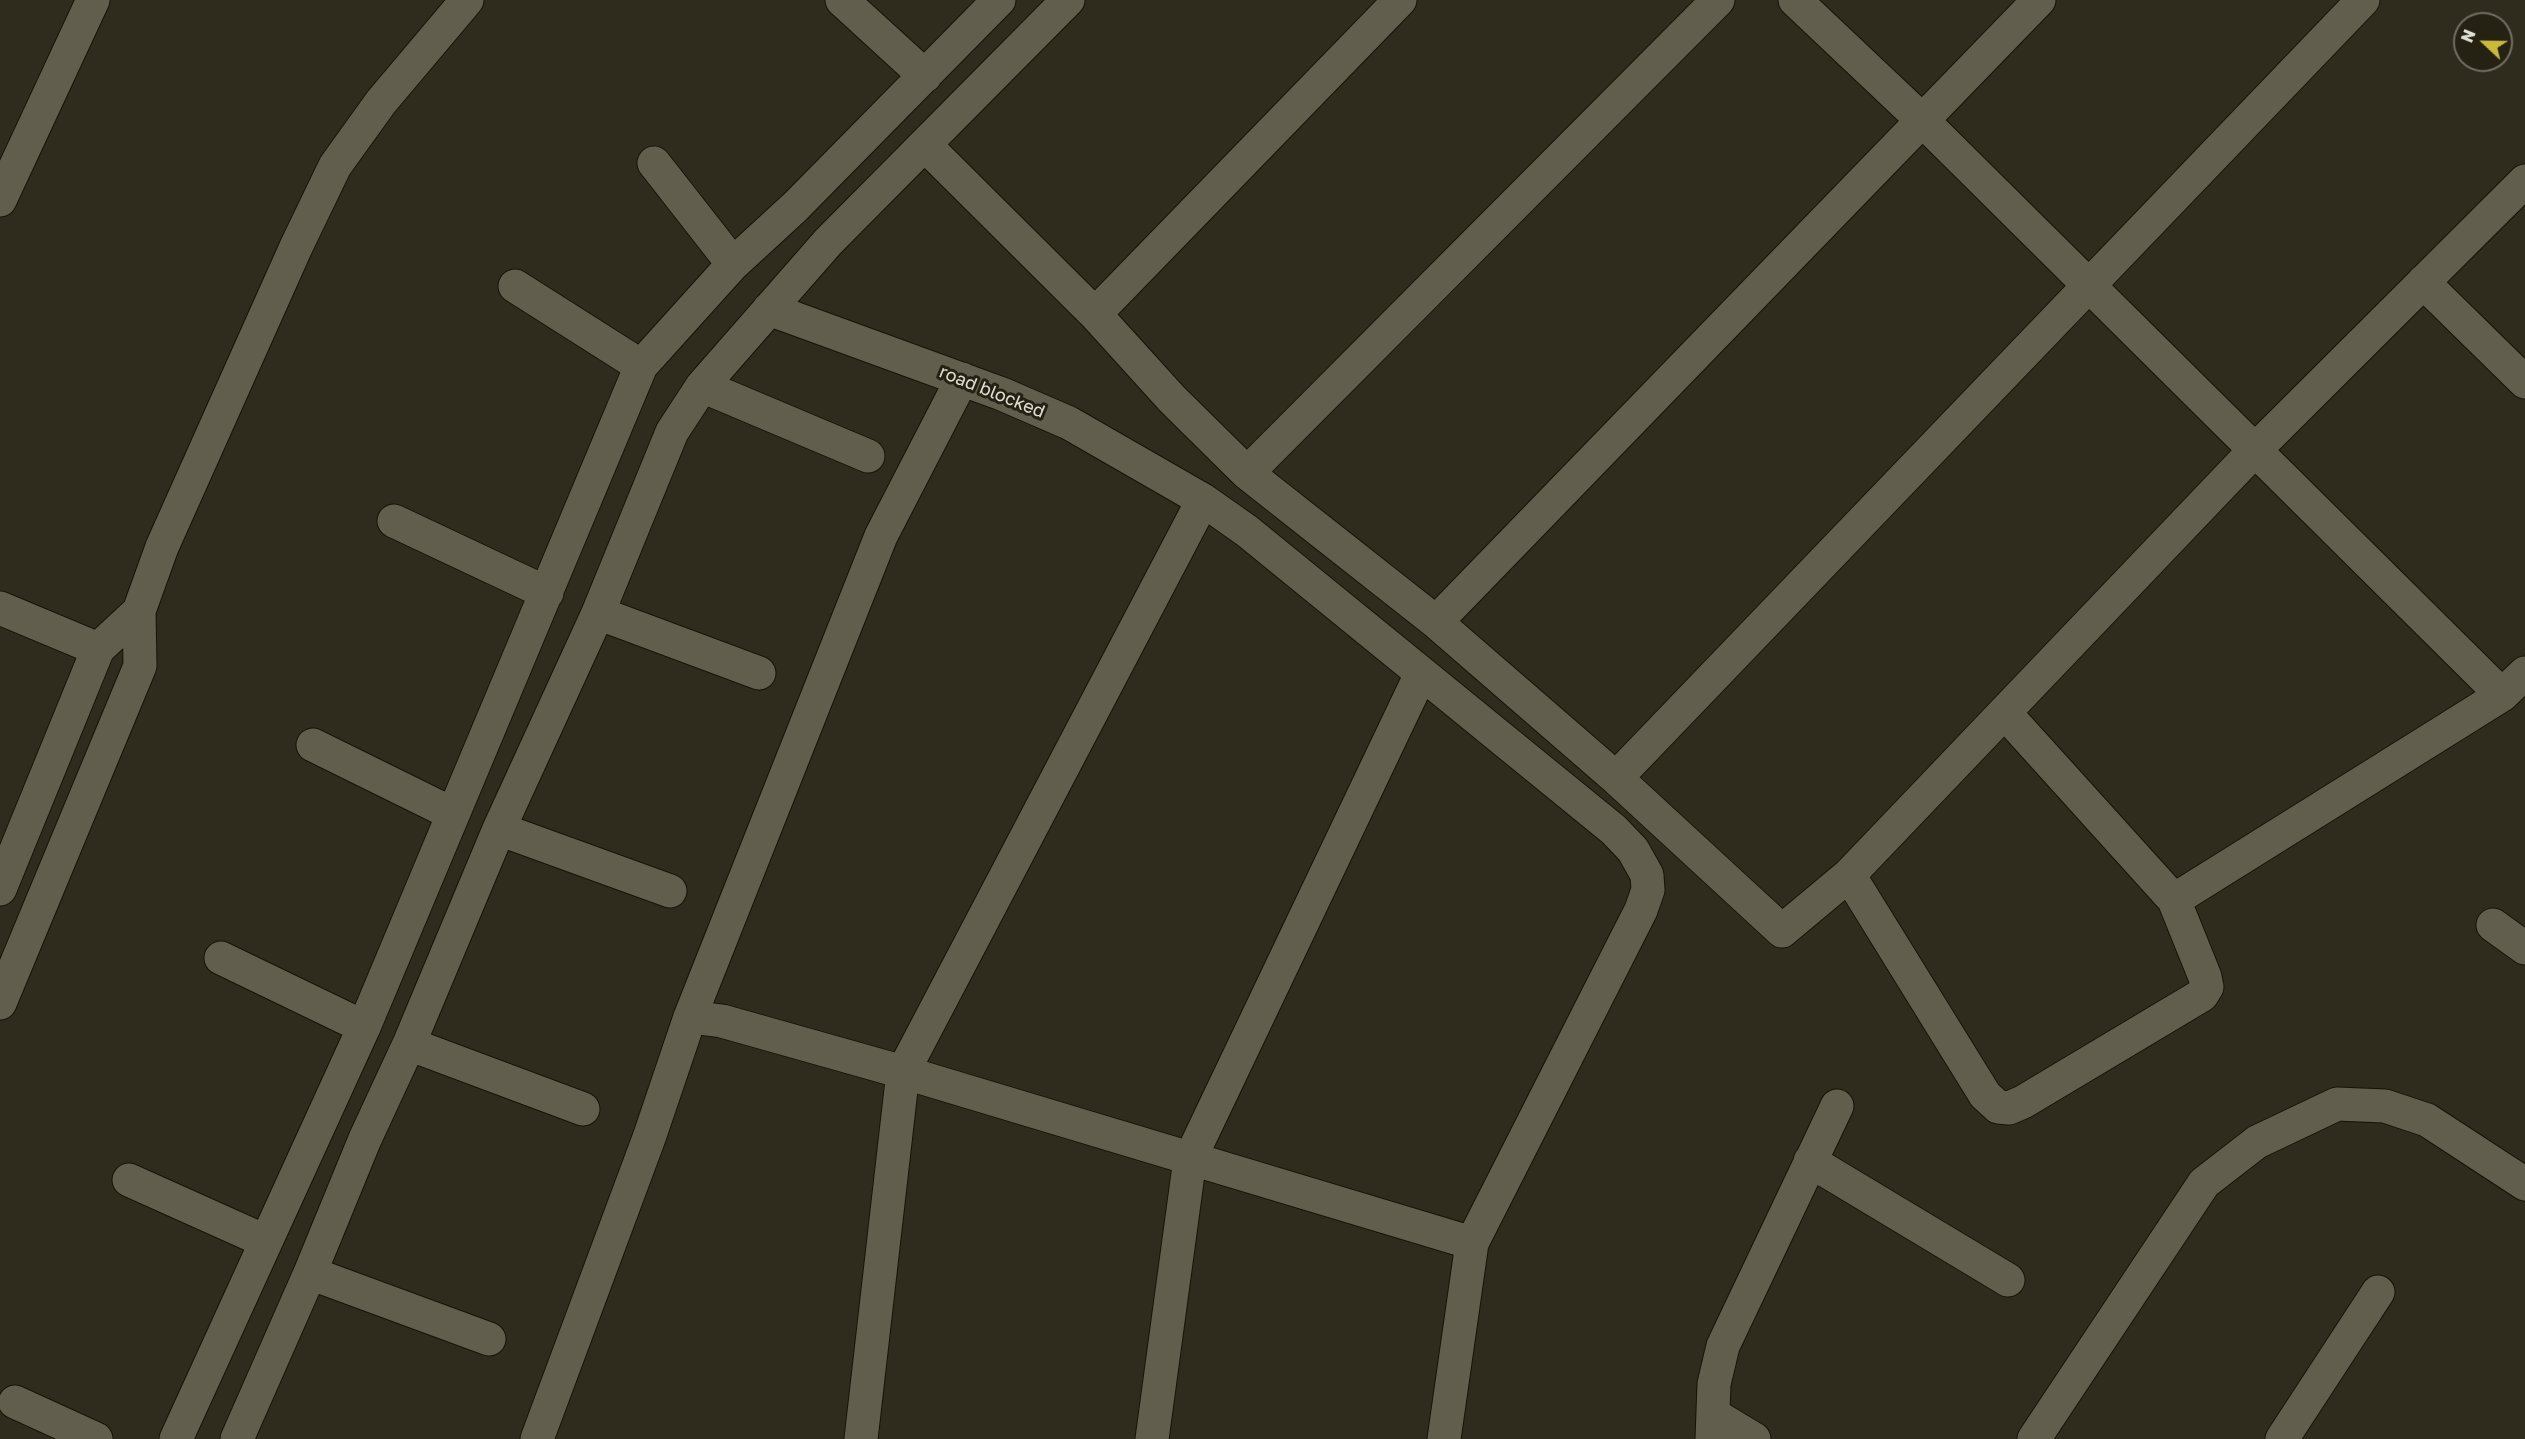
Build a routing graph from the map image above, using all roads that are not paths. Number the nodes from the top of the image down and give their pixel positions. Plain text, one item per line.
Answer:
1 (93, 0) edge
2 (467, 0) edge
3 (842, 0) edge
4 (999, 0) edge
5 (1068, 0) edge
6 (1400, 0) edge
7 (1718, 0) edge
8 (1795, 0) edge
9 (2039, 0) edge
10 (2363, 0) edge
11 (925, 76) junction
12 (1922, 120) junction
13 (926, 146) junction
14 (654, 163) dead end
15 (2525, 181) edge
16 (0, 200) edge
17 (795, 207) junction
18 (828, 242) junction
19 (733, 264) junction
20 (2423, 282) junction
21 (515, 286) dead end
22 (2088, 286) junction
23 (769, 309) junction
24 (1095, 314) junction
25 (641, 366) junction
26 (962, 379) junction
27 (2525, 382) edge
28 (702, 386) junction
29 (2254, 451) junction
30 (868, 456) dead end
31 (1247, 473) junction
32 (1203, 500) junction
33 (394, 521) dead end
34 (547, 593) junction
35 (0, 608) edge
36 (139, 611) junction
37 (598, 613) junction
38 (1436, 622) junction
39 (98, 649) junction
40 (759, 673) dead end
41 (1421, 674) junction
42 (2514, 684) edge
43 (2005, 713) junction
44 (313, 745) dead end
45 (1616, 778) junction
46 (453, 814) junction
47 (499, 829) junction
48 (1849, 875) junction
49 (0, 890) edge
50 (670, 891) dead end
51 (2174, 900) junction
52 (2493, 925) dead end
53 (2525, 948) edge
54 (221, 958) dead end
55 (0, 1004) edge
56 (690, 1017) junction
57 (364, 1026) junction
58 (409, 1044) junction
59 (903, 1072) junction
60 (1837, 1106) dead end
61 (583, 1109) dead end
62 (321, 1120) junction
63 (365, 1139) junction
64 (1190, 1159) junction
65 (1810, 1161) junction
66 (129, 1180) dead end
67 (2525, 1184) edge
68 (265, 1241) junction
69 (1472, 1243) junction
70 (310, 1273) junction
71 (2008, 1280) dead end
72 (2378, 1292) dead end
73 (489, 1339) dead end
74 (15, 1402) dead end
75 (1713, 1427) edge
76 (96, 1439) edge
77 (176, 1439) edge
78 (237, 1439) edge
79 (537, 1439) edge
80 (861, 1439) edge
81 (1152, 1439) edge
82 (1444, 1439) edge
83 (1754, 1439) edge
84 (2034, 1439) edge
85 (2282, 1439) edge

1 - 16 street
2 - 36 street
3 - 11 street
4 - 11 street
5 - 13 street
6 - 24 street
7 - 31 street
8 - 12 street
9 - 12 street
10 - 22 street
11 - 17 street
12 - 22 street
12 - 38 street
13 - 18 street
13 - 24 street
14 - 19 street
15 - 20 street
17 - 18 street
17 - 19 street
18 - 23 street
19 - 25 street
20 - 27 street
20 - 29 street
21 - 25 street
22 - 29 street
22 - 45 street
23 - 26 street, road blocked
23 - 28 street
24 - 31 street
25 - 34 street
26 - 32 street, road blocked
26 - 56 street
28 - 30 street
28 - 37 street
29 - 42 street
29 - 43 street
31 - 38 street
32 - 41 street, road blocked
32 - 59 street
33 - 34 street
34 - 46 street
35 - 39 street
36 - 39 street
36 - 55 street
37 - 40 street
37 - 47 street
38 - 45 street
39 - 49 street
41 - 64 street
41 - 69 street, road blocked
42 - 51 street
43 - 48 street
43 - 51 street
44 - 46 street
45 - 48 street
46 - 57 street
47 - 50 street
47 - 58 street
48 - 51 street
52 - 53 street
54 - 57 street
56 - 59 street
56 - 79 street
57 - 62 street
58 - 61 street
58 - 63 street
59 - 64 street
59 - 80 street
60 - 65 street
62 - 63 street
62 - 68 street
63 - 70 street
64 - 69 street
64 - 81 street
65 - 71 street
65 - 75 street
66 - 68 street
67 - 84 street
68 - 77 street
69 - 82 street, road blocked
70 - 73 street
70 - 78 street
72 - 85 street
74 - 76 street
75 - 83 street

